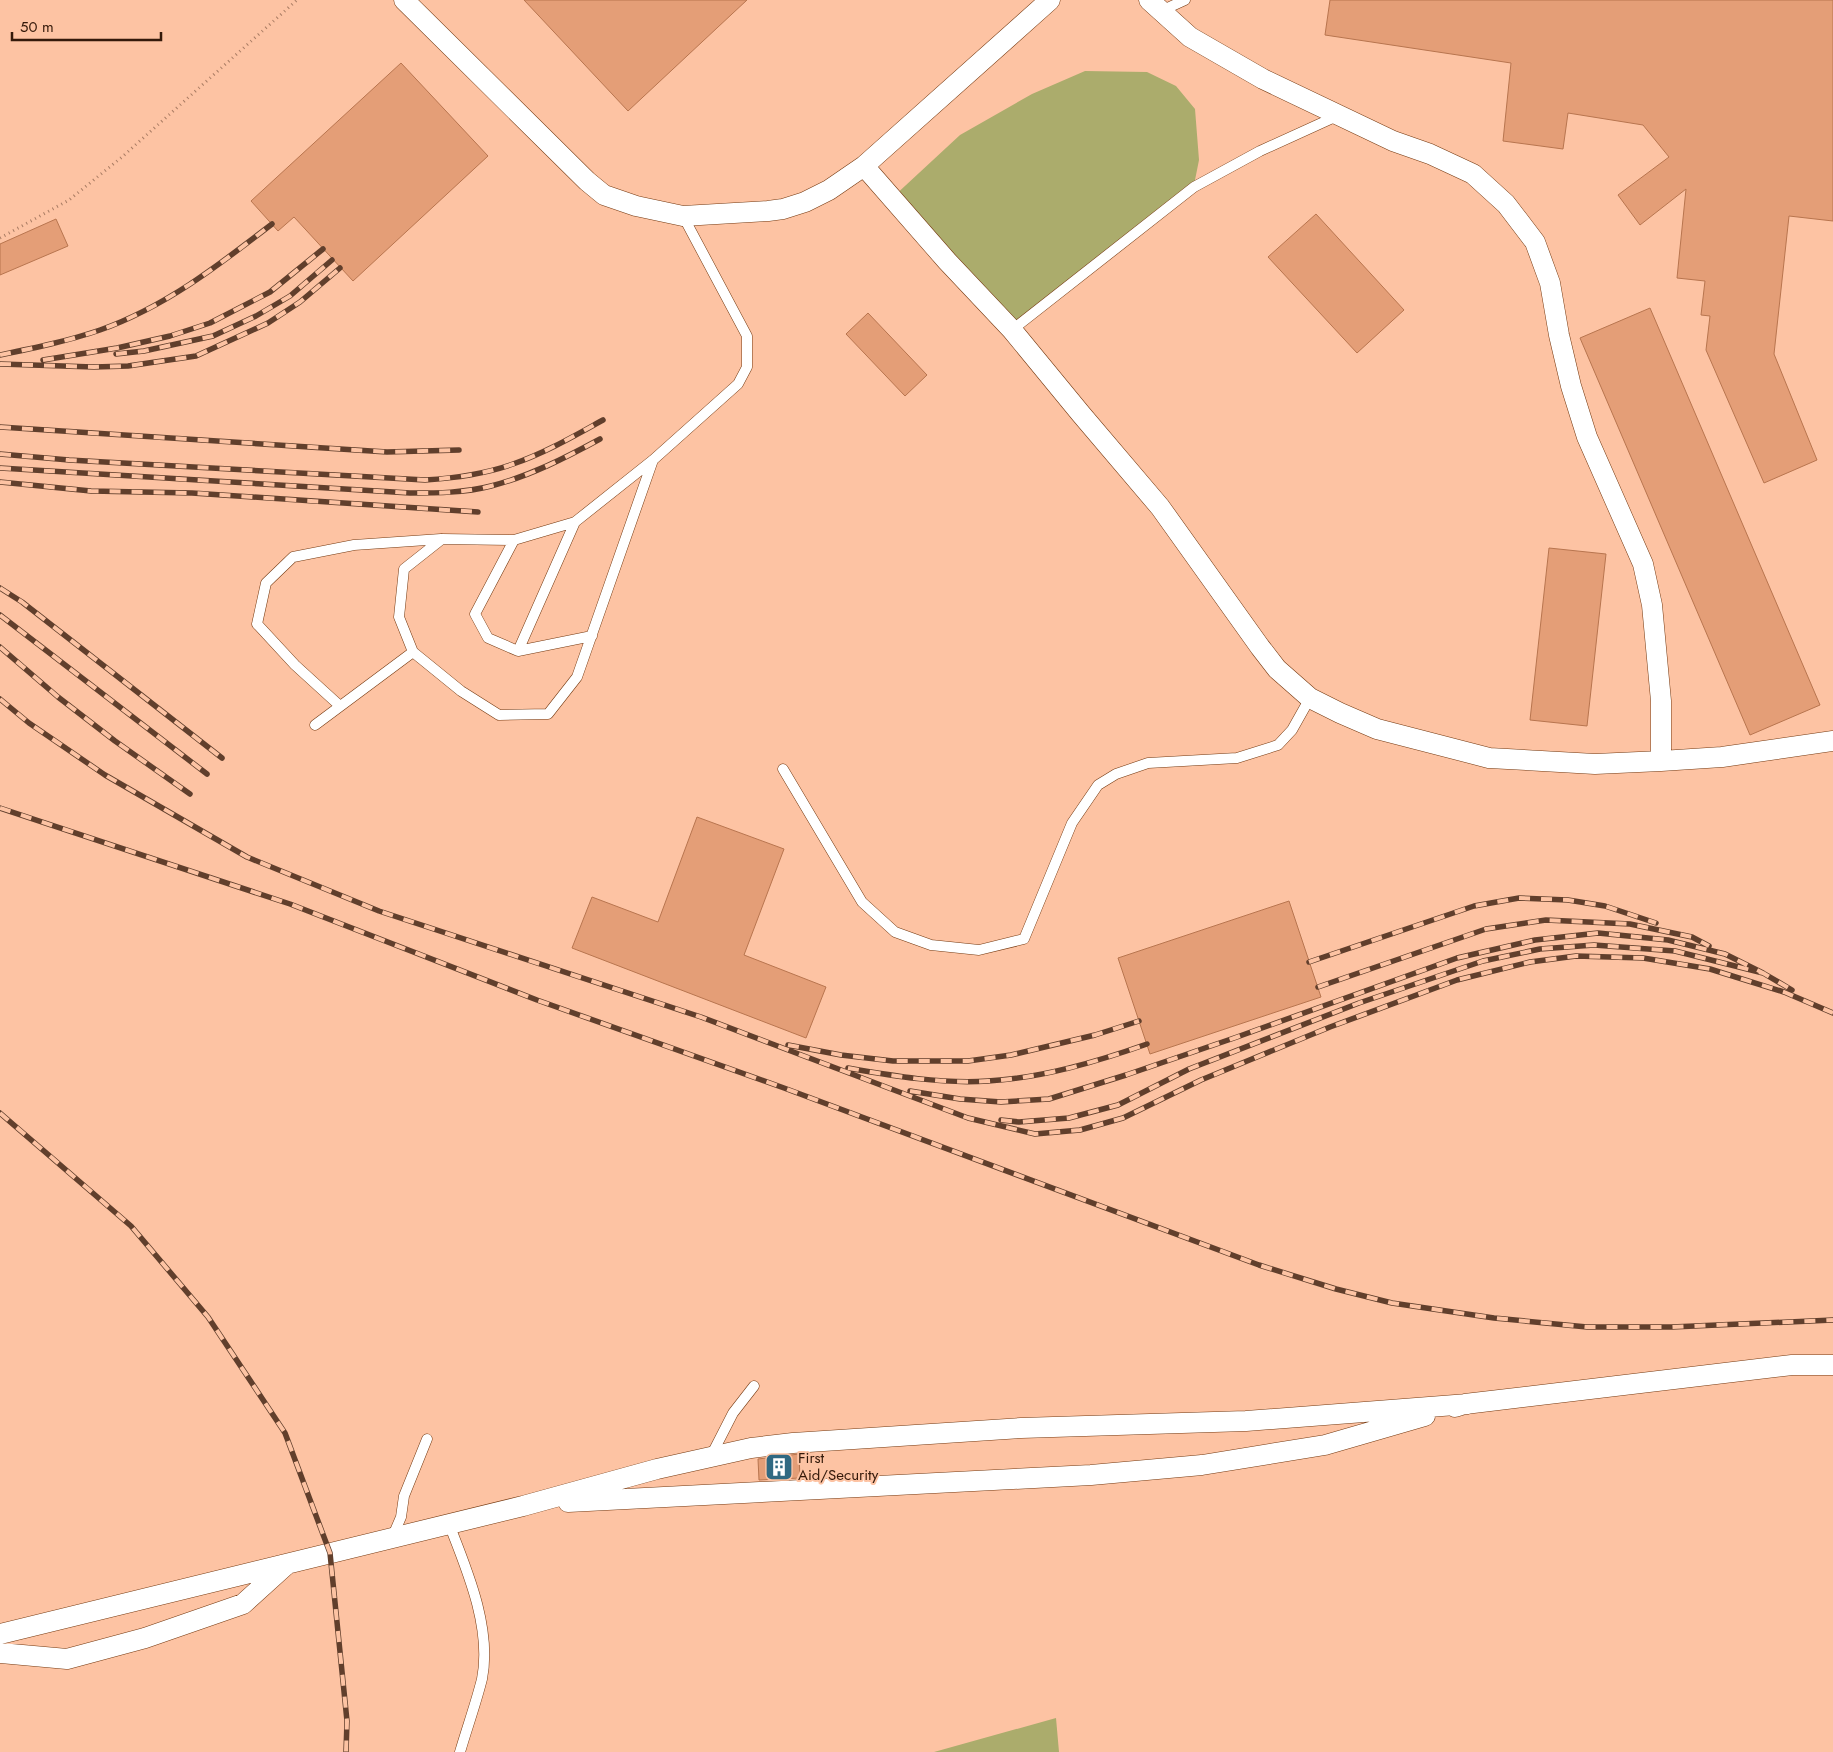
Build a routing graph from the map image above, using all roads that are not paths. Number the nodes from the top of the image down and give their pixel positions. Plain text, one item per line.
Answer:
1 (404, 0) edge
2 (1050, 0) edge
3 (1185, 0) edge
4 (1155, 5) edge
5 (1339, 115) junction
6 (864, 166) junction
7 (683, 216) junction
8 (1012, 330) junction
9 (653, 460) junction
10 (575, 522) junction
11 (442, 539) junction
12 (514, 540) junction
13 (592, 636) junction
14 (518, 651) junction
15 (414, 652) junction
16 (1310, 698) junction
17 (340, 706) junction
18 (315, 725) dead end
19 (1833, 741) edge
20 (1661, 761) junction
21 (783, 769) dead end
22 (1833, 1365) edge
23 (754, 1386) dead end
24 (1467, 1404) junction
25 (427, 1438) dead end
26 (710, 1457) junction
27 (524, 1506) junction
28 (449, 1524) junction
29 (392, 1538) junction
30 (288, 1563) junction
31 (0, 1634) edge
32 (0, 1653) edge
33 (460, 1752) edge

1 - 7 street
2 - 6 street
3 - 4 lane
4 - 5 street
5 - 8 lane
5 - 20 street
6 - 7 street
6 - 8 street
7 - 9 lane
8 - 16 street
9 - 10 lane
9 - 13 lane
10 - 12 lane
10 - 14 lane
11 - 12 lane
11 - 15 lane
11 - 17 lane
12 - 14 lane
13 - 14 lane
13 - 15 lane
15 - 17 lane
16 - 20 street
16 - 21 lane
17 - 18 lane
19 - 20 street
22 - 24 street
23 - 26 lane
24 - 26 street
24 - 27 street
25 - 29 lane
26 - 27 street
27 - 28 street
28 - 29 street
28 - 33 lane
29 - 30 street
30 - 31 street
30 - 32 street

